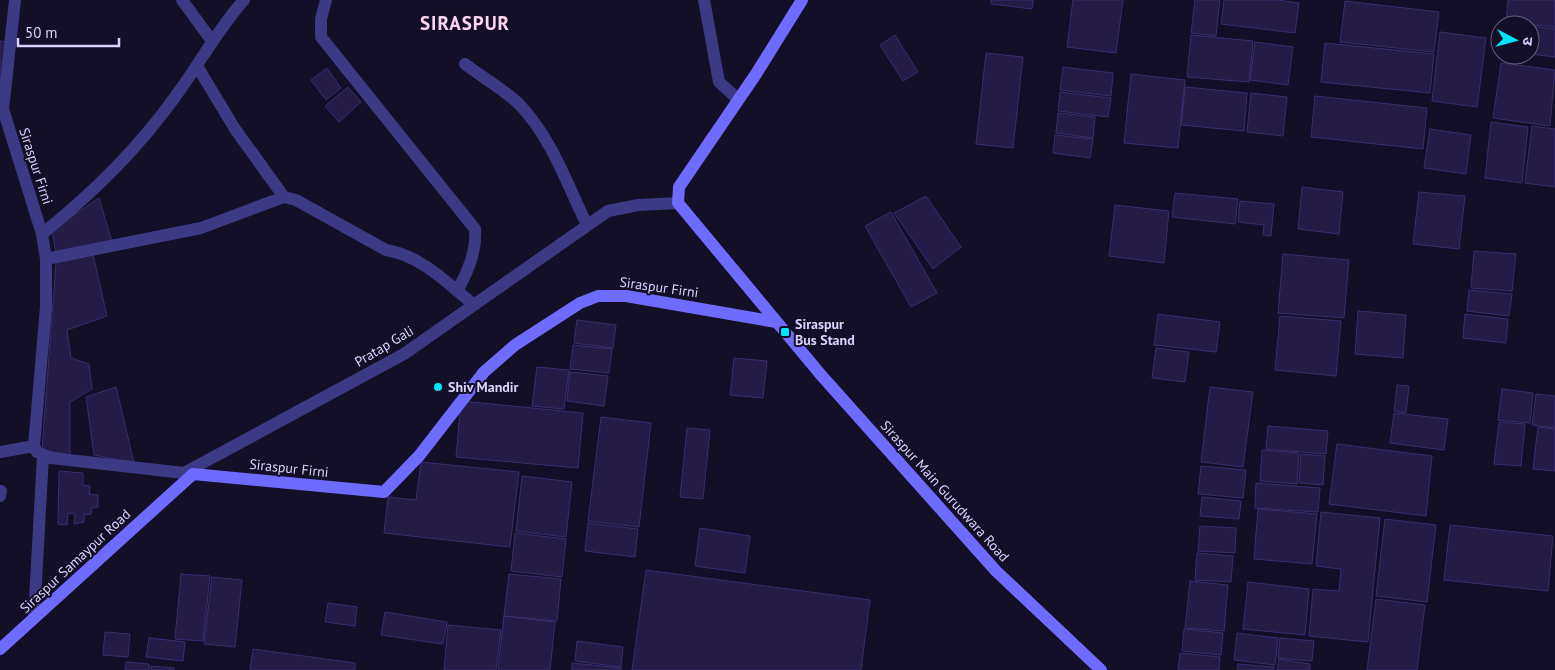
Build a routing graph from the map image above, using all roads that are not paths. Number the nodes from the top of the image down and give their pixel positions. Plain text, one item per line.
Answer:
1 (15, 0) edge
2 (182, 0) edge
3 (244, 0) edge
4 (326, 0) edge
5 (704, 0) edge
6 (802, 0) edge
7 (212, 41) junction
8 (465, 64) dead end
9 (197, 66) junction
10 (738, 99) junction
11 (284, 197) junction
12 (678, 204) junction
13 (587, 225) junction
14 (42, 234) junction
15 (46, 260) junction
16 (457, 291) junction
17 (474, 304) junction
18 (776, 322) junction
19 (34, 446) junction
20 (0, 452) edge
21 (43, 456) junction
22 (188, 474) junction
23 (0, 492) edge
24 (0, 496) edge
25 (34, 618) junction
26 (6, 637) edge
27 (0, 649) edge
28 (1101, 670) edge

1 - 14 street, Siraspur Firni
2 - 7 street
3 - 7 street
4 - 16 street
5 - 10 street
6 - 10 street
7 - 9 street
8 - 13 street
9 - 11 street
9 - 14 street
10 - 12 street
11 - 15 street
11 - 16 street
12 - 13 street, Pratap Gali
12 - 18 street
13 - 17 street, Pratap Gali
14 - 15 street, Siraspur Firni
15 - 19 street, Siraspur Firni
16 - 17 street
17 - 22 street, Pratap Gali
18 - 22 street, Siraspur Firni
18 - 28 street, Siraspur Main Gurudwara Road
19 - 20 street
19 - 21 street
21 - 22 street, Siraspur Firni
21 - 25 street
22 - 25 street, Siraspur Samaypur Road
23 - 24 street
25 - 26 street, Siraspur Samaypur Road
26 - 27 street, Siraspur Samaypur Road

